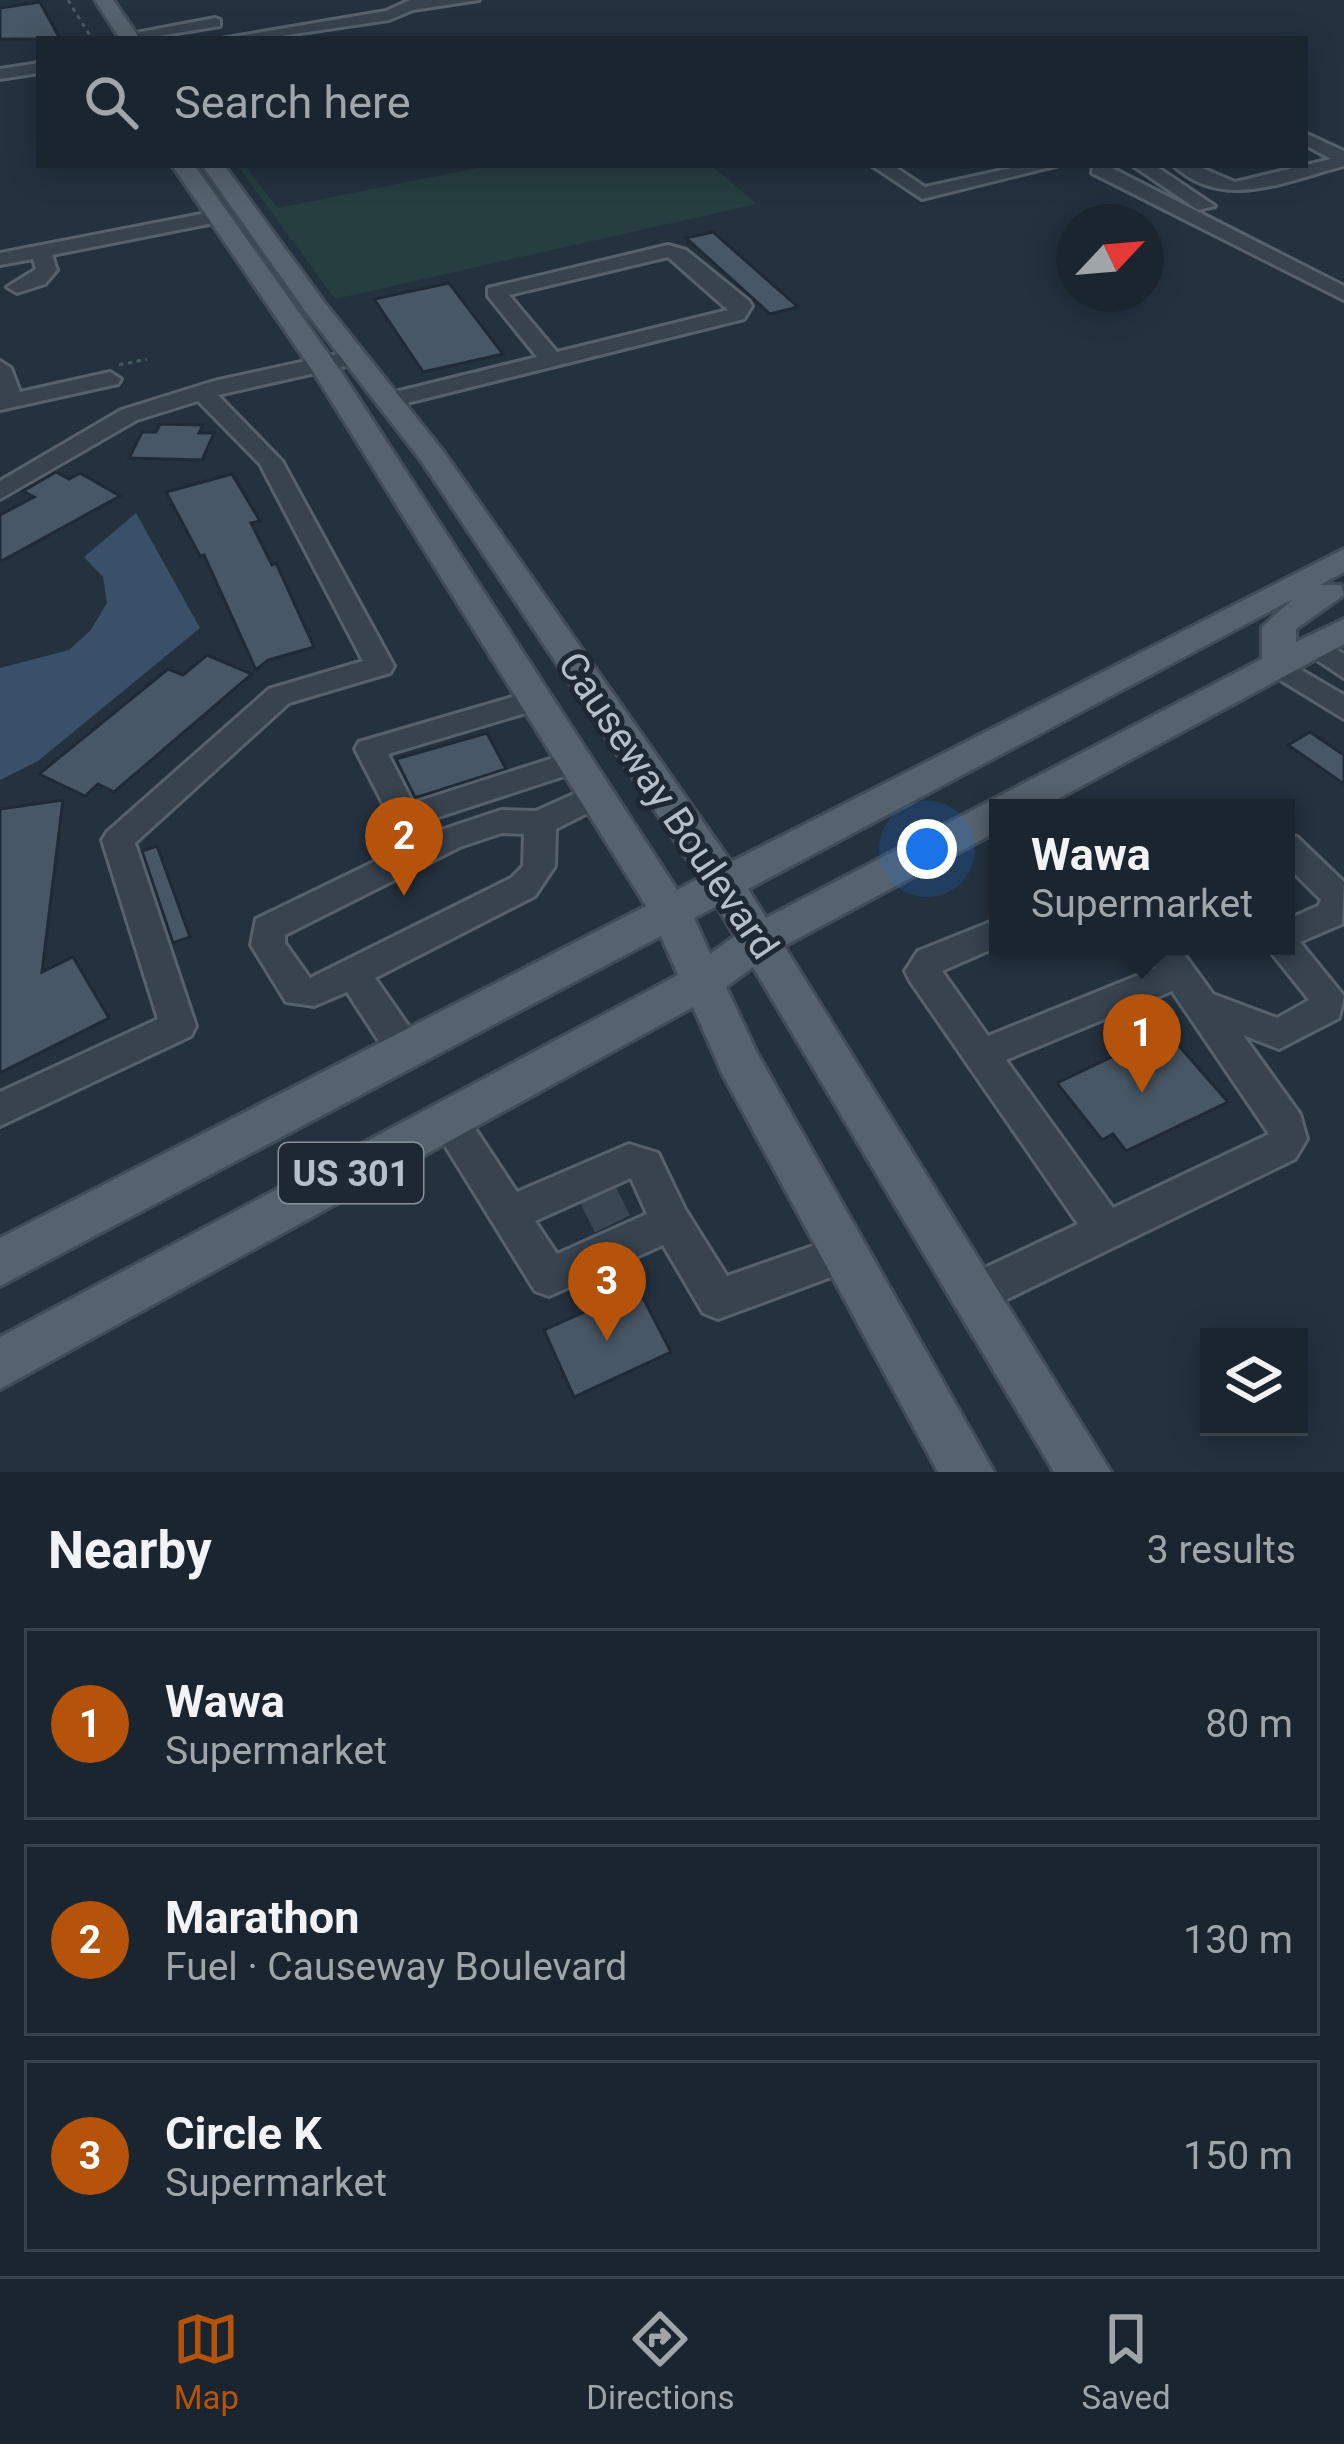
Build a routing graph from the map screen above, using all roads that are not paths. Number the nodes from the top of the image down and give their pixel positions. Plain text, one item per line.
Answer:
1 (104, 0) edge
2 (471, 0) edge
3 (414, 2) edge
4 (215, 23) dead end
5 (128, 36) edge
6 (140, 36) edge
7 (247, 36) edge
8 (36, 68) edge
9 (0, 74) edge
10 (1308, 140) edge
11 (1344, 159) edge
12 (185, 168) edge
13 (215, 168) edge
14 (884, 168) edge
15 (1036, 168) edge
16 (1092, 168) edge
17 (1146, 168) edge
18 (1187, 168) edge
19 (1174, 186) junction
20 (1143, 194) junction
21 (217, 217) junction
22 (41, 251) junction
23 (0, 259) edge
24 (1344, 276) edge
25 (17, 287) dead end
26 (1344, 294) edge
27 (552, 360) junction
28 (342, 365) junction
29 (0, 368) edge
30 (110, 379) dead end
31 (205, 395) junction
32 (391, 400) junction
33 (6, 402) edge
34 (0, 491) edge
35 (1344, 559) edge
36 (1344, 585) edge
37 (1330, 638) edge
38 (1279, 666) junction
39 (1344, 669) edge
40 (536, 700) junction
41 (1344, 710) edge
42 (575, 762) junction
43 (596, 795) junction
44 (1034, 799) edge
45 (989, 822) edge
46 (540, 824) junction
47 (1295, 854) edge
48 (724, 883) junction
49 (671, 913) junction
50 (1295, 930) edge
51 (989, 936) edge
52 (761, 939) junction
53 (1291, 955) edge
54 (353, 973) junction
55 (1180, 974) edge
56 (702, 982) junction
57 (406, 1052) junction
58 (980, 1054) junction
59 (0, 1110) edge
60 (449, 1120) junction
61 (605, 1209) junction
62 (510, 1213) junction
63 (671, 1222) junction
64 (1107, 1232) junction
65 (848, 1253) junction
66 (0, 1263) edge
67 (976, 1293) junction
68 (0, 1364) edge
69 (968, 1472) edge
70 (1084, 1472) edge

1 - 5 main road
2 - 3 street
3 - 7 street
4 - 6 street
8 - 9 street
10 - 11 street
11 - 18 street
12 - 21 main road, Causeway Boulevard
13 - 28 main road, Causeway Boulevard
14 - 15 street
16 - 20 street
17 - 19 street
19 - 20 street
19 - 24 street
20 - 26 street
21 - 22 street
21 - 28 main road, Causeway Boulevard
22 - 23 street
22 - 25 street
27 - 27 street
27 - 32 street
28 - 31 street
28 - 32 main road, Causeway Boulevard
28 - 40 main road, Causeway Boulevard
29 - 33 street
30 - 33 street
31 - 34 street
31 - 59 street
32 - 48 main road, Causeway Boulevard
35 - 48 main road, US 301
36 - 38 main road
37 - 38 main road, US 301
37 - 39 street
38 - 41 street
38 - 44 main road, US 301
40 - 42 main road, Causeway Boulevard
40 - 42 street
42 - 43 main road, Causeway Boulevard
43 - 46 street
43 - 49 main road, Causeway Boulevard
45 - 52 main road, US 301
46 - 54 street
46 - 54 street
47 - 50 street
48 - 49 main road, US 301
48 - 52 main road, Causeway Boulevard
49 - 56 main road, Causeway Boulevard
49 - 57 main road, US 301
51 - 58 street
52 - 56 main road, US 301
52 - 67 main road, Causeway Boulevard
53 - 55 street
54 - 57 street
55 - 58 street
55 - 64 street
56 - 60 main road, US 301
56 - 65 main road, Causeway Boulevard
57 - 66 main road, US 301
58 - 64 street
60 - 62 street
60 - 68 main road, US 301
61 - 62 street
61 - 62 street
61 - 63 street
61 - 63 street
63 - 65 street
64 - 67 street
65 - 69 main road, Causeway Boulevard
67 - 70 main road, Causeway Boulevard

